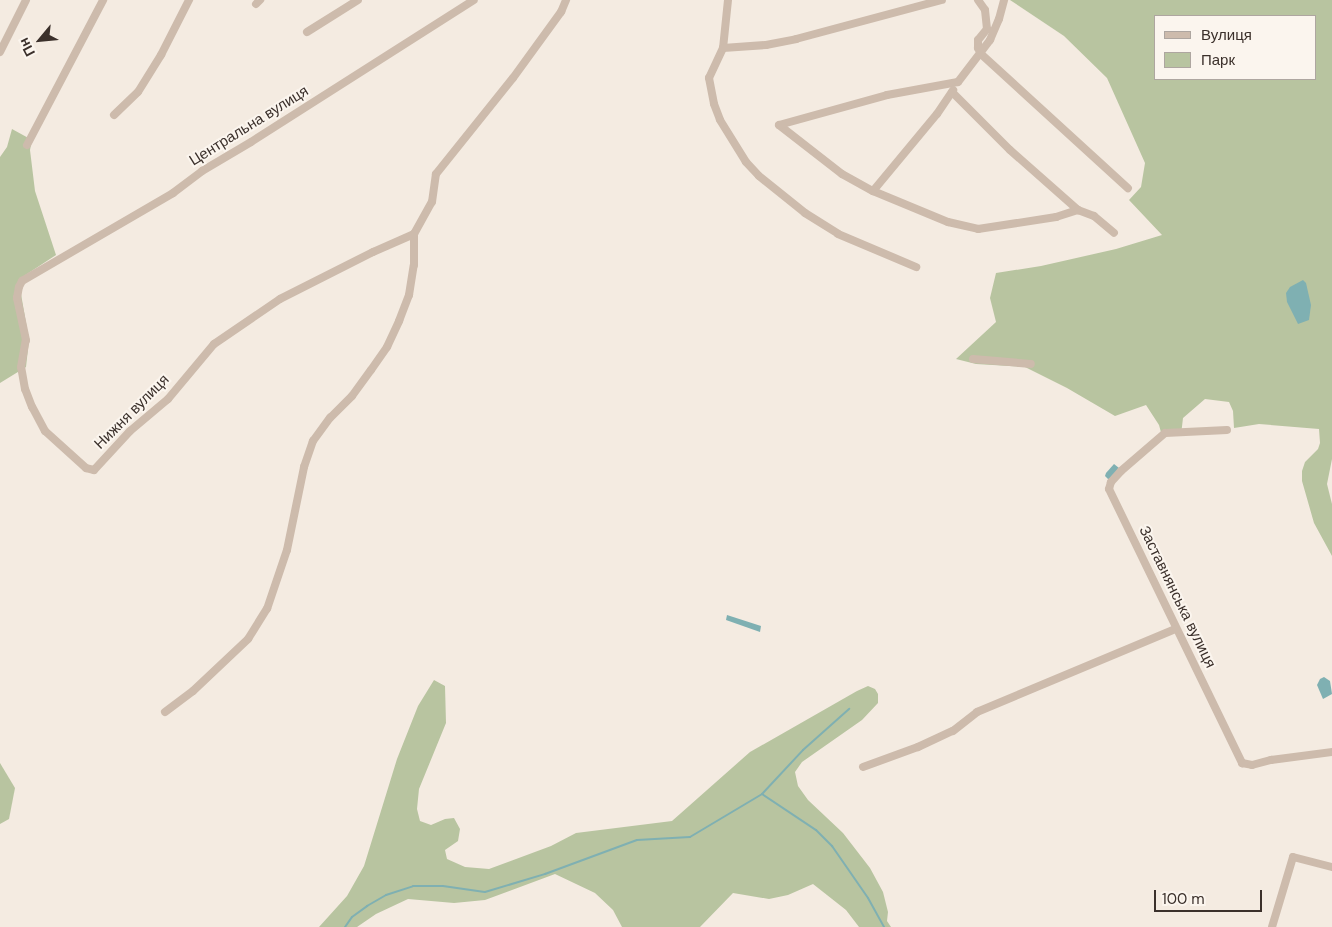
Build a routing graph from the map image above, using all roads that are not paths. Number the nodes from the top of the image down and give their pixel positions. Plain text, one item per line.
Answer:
1 (26, 0) edge
2 (103, 0) edge
3 (189, 0) edge
4 (358, 0) edge
5 (474, 0) edge
6 (566, 0) edge
7 (728, 0) edge
8 (942, 0) edge
9 (978, 0) edge
10 (1004, 0) edge
11 (306, 32) dead end
12 (723, 48) junction
13 (0, 52) edge
14 (981, 54) junction
15 (958, 82) junction
16 (952, 92) junction
17 (114, 115) dead end
18 (27, 145) dead end
19 (1128, 188) dead end
20 (873, 191) junction
21 (1078, 210) junction
22 (1114, 233) dead end
23 (414, 234) junction
24 (916, 267) dead end
25 (36, 273) joint
26 (973, 359) dead end
27 (1031, 364) dead end
28 (1227, 430) dead end
29 (1176, 629) junction
30 (165, 712) dead end
31 (1332, 752) edge
32 (863, 767) dead end
33 (1332, 867) edge
34 (1272, 927) edge

1 - 13 street
2 - 18 street
3 - 17 street
4 - 11 street
5 - 25 street, Центральна вулиця
6 - 23 street
7 - 12 street
8 - 12 street
9 - 14 street
10 - 14 street
12 - 24 street
14 - 15 street
14 - 19 street
15 - 16 street
15 - 20 street
16 - 20 street
16 - 21 street
20 - 21 street
21 - 22 street
23 - 25 street, Нижня вулиця
23 - 30 street
26 - 27 street
28 - 29 street, Заставнянська вулиця
29 - 31 street, Заставнянська вулиця
29 - 32 street
33 - 34 street

